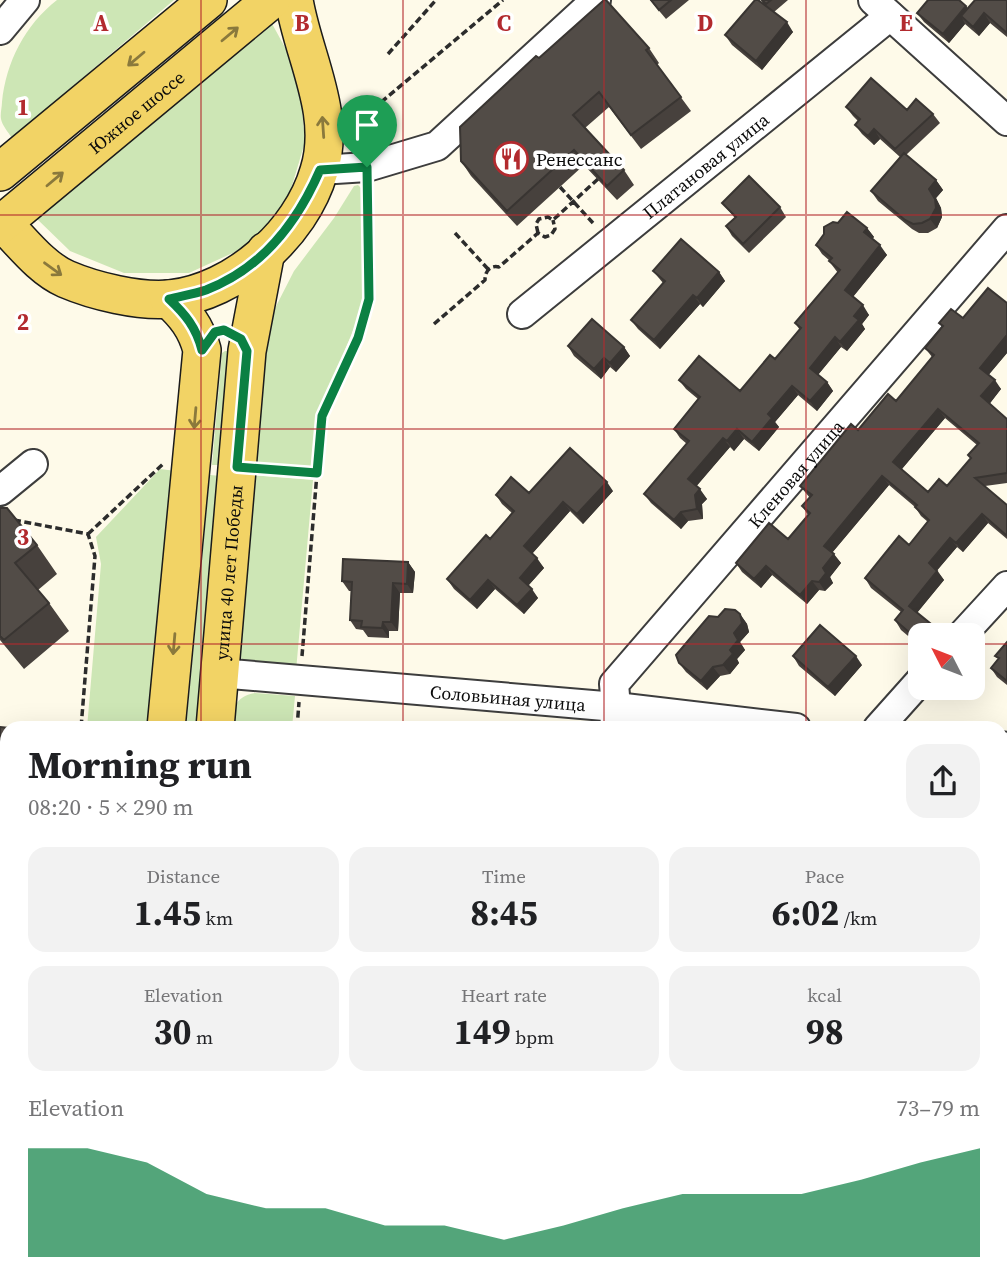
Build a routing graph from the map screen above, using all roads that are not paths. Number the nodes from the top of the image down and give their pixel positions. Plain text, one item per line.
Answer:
1 (24, 0) edge
2 (208, 0) edge
3 (271, 0) edge
4 (294, 0) edge
5 (596, 0) edge
6 (881, 8) edge
7 (0, 30) edge
8 (1007, 121) edge
9 (7, 166) edge
10 (320, 170) junction
11 (1, 214) edge
12 (1007, 229) edge
13 (266, 251) junction
14 (169, 299) junction
15 (522, 314) dead end
16 (202, 350) junction
17 (247, 351) junction
18 (33, 464) dead end
19 (0, 491) edge
20 (1007, 586) edge
21 (973, 623) edge
22 (219, 673) junction
23 (908, 694) edge
24 (615, 717) edge
25 (167, 721) edge
26 (216, 721) edge
27 (681, 721) edge
28 (884, 721) edge

1 - 7 street
2 -> 9 main road
11 -> 3 main road, Южное шоссе
10 -> 4 main road
5 - 10 street
6 - 8 street
6 - 15 street, Платановая улица
9 - 11 main road
10 - 13 main road
11 -> 14 main road
12 - 24 street, Кленовая улица
13 - 14 main road
13 - 17 main road, улица 40 лет Победы
14 - 16 main road
16 - 17 main road
16 -> 25 main road
17 - 22 main road, улица 40 лет Победы
18 - 19 street
20 - 21 street
22 - 24 street, Соловьиная улица
22 - 26 main road, улица 40 лет Победы
23 - 28 street
24 - 27 street, Соловьиная улица

